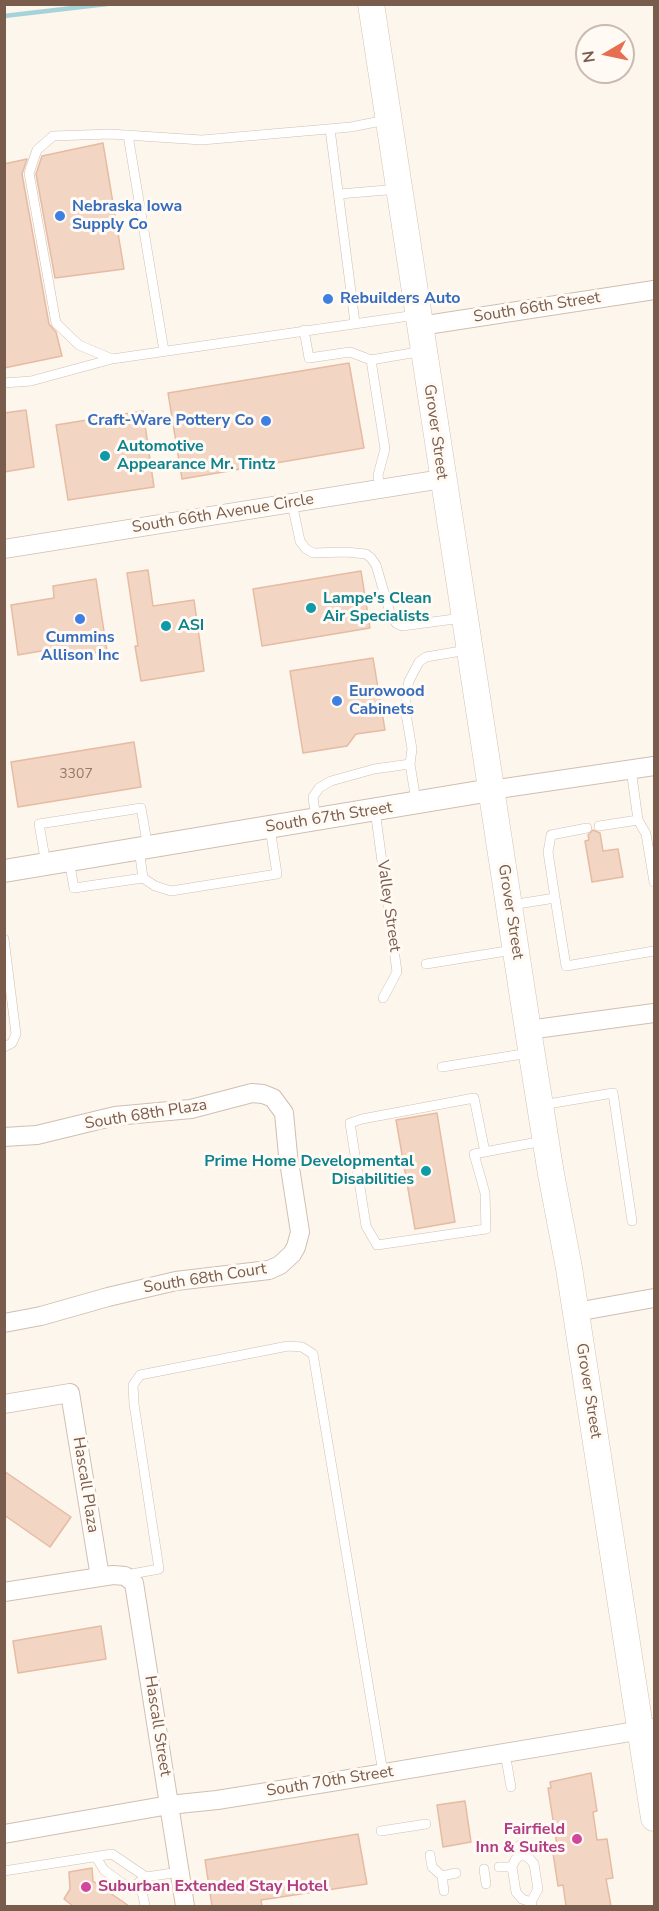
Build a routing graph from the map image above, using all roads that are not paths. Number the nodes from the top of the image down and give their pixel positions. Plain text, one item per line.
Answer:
1 (371, 4) edge
2 (389, 120) junction
3 (330, 129) junction
4 (128, 135) junction
5 (399, 189) junction
6 (339, 194) junction
7 (654, 290) edge
8 (355, 323) junction
9 (304, 330) junction
10 (421, 330) junction
11 (164, 351) junction
12 (112, 359) junction
13 (371, 360) junction
14 (4, 383) edge
15 (442, 479) junction
16 (380, 489) junction
17 (292, 503) junction
18 (4, 549) edge
19 (464, 618) junction
20 (469, 649) junction
21 (410, 764) junction
22 (654, 766) edge
23 (631, 769) junction
24 (491, 790) junction
25 (417, 803) junction
26 (375, 810) junction
27 (316, 820) junction
28 (638, 820) junction
29 (599, 826) dead end
30 (270, 828) junction
31 (587, 828) dead end
32 (143, 848) junction
33 (69, 860) junction
34 (46, 864) junction
35 (4, 871) edge
36 (143, 878) junction
37 (654, 882) edge
38 (555, 898) junction
39 (509, 905) junction
40 (4, 939) edge
41 (516, 949) junction
42 (654, 951) edge
43 (426, 964) dead end
44 (383, 998) dead end
45 (654, 1013) edge
46 (530, 1041) junction
47 (4, 1047) edge
48 (442, 1067) dead end
49 (540, 1106) junction
50 (4, 1137) edge
51 (546, 1141) junction
52 (485, 1152) junction
53 (291, 1180) joint
54 (632, 1221) dead end
55 (654, 1298) edge
56 (576, 1312) junction
57 (4, 1323) edge
58 (4, 1404) edge
59 (125, 1576) junction
60 (99, 1577) junction
61 (4, 1592) edge
62 (648, 1729) edge
63 (505, 1753) junction
64 (383, 1773) junction
65 (511, 1787) dead end
66 (169, 1805) junction
67 (654, 1818) edge
68 (426, 1824) dead end
69 (381, 1832) dead end
70 (4, 1834) edge
71 (430, 1855) dead end
72 (96, 1857) junction
73 (512, 1867) junction
74 (499, 1868) dead end
75 (484, 1869) dead end
76 (4, 1871) edge
77 (179, 1872) junction
78 (456, 1873) dead end
79 (441, 1876) junction
80 (143, 1880) junction
81 (486, 1884) dead end
82 (444, 1891) dead end
83 (531, 1904) edge
84 (145, 1906) edge
85 (185, 1906) edge

1 - 2 main road, Grover Street
2 - 3 lane
2 - 5 main road, Grover Street
3 - 4 lane
3 - 6 lane
4 - 11 lane
4 - 12 lane
5 - 6 lane
5 - 10 main road, Grover Street
6 - 8 lane
7 - 10 street, South 66th Street
8 - 9 lane
8 - 10 lane
9 - 11 lane
9 - 13 lane
10 - 13 lane
10 - 15 main road, Grover Street
11 - 12 lane
12 - 14 lane
13 - 16 lane
15 - 16 street, South 66th Avenue Circle
15 - 19 main road, Grover Street
16 - 17 street, South 66th Avenue Circle
17 - 18 street, South 66th Avenue Circle
17 - 19 lane
19 - 20 main road, Grover Street
20 - 21 lane
20 - 24 main road, Grover Street
21 - 25 lane
21 - 27 lane
22 - 23 street, South 67th Street
23 - 24 street, South 67th Street
23 - 28 lane
24 - 25 street, South 67th Street
24 - 39 main road, Grover Street
25 - 26 street, South 67th Street
26 - 27 street, South 67th Street
26 - 44 lane, Valley Street
27 - 30 street, South 67th Street
28 - 29 lane
28 - 37 lane
30 - 32 street, South 67th Street
30 - 36 lane
31 - 38 lane
32 - 33 street, South 67th Street
32 - 34 lane
32 - 36 lane
33 - 34 street, South 67th Street
33 - 36 lane
34 - 35 street, South 67th Street
38 - 39 lane
38 - 42 lane
39 - 41 main road, Grover Street
40 - 47 lane
41 - 43 lane
41 - 46 main road, Grover Street
45 - 46 street
46 - 48 lane
46 - 49 main road, Grover Street
49 - 51 main road, Grover Street
49 - 54 lane
50 - 53 street, South 68th Plaza
51 - 52 lane
51 - 56 main road, Grover Street
52 - 52 lane
53 - 57 street, South 68th Court
55 - 56 street
56 - 62 main road, Grover Street
58 - 60 street, Hascall Plaza
59 - 60 street
59 - 64 lane
59 - 66 street, Hascall Street
60 - 61 street
62 - 63 street, South 70th Street
62 - 67 main road, Grover Street
63 - 64 street, South 70th Street
63 - 65 lane
64 - 66 street, South 70th Street
66 - 70 street, South 70th Street
66 - 77 street, Hascall Street
68 - 69 lane
71 - 79 lane
72 - 76 lane
72 - 80 lane
72 - 80 lane
73 - 74 lane
73 - 83 lane
73 - 83 lane
75 - 81 lane
77 - 80 lane
77 - 85 street, Hascall Street
78 - 79 lane
79 - 82 lane
80 - 84 lane

